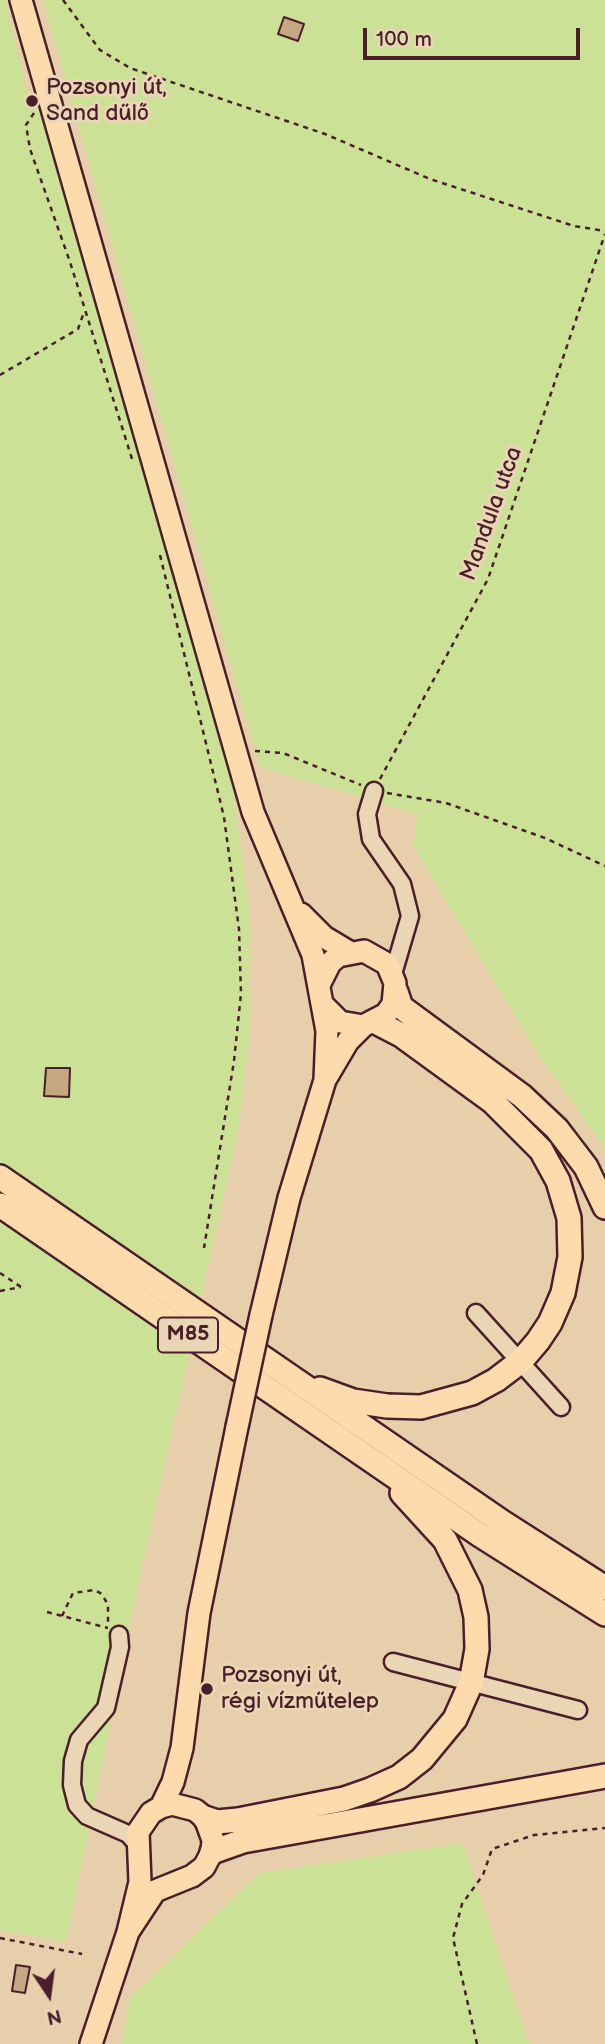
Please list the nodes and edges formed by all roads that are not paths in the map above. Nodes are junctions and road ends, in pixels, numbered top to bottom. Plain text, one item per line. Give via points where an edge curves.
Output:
1 (21, 0) edge
2 (374, 791) road end
3 (296, 909) junction
4 (407, 933) junction
5 (349, 951) junction
6 (379, 957) junction
7 (320, 983) junction
8 (394, 983) junction
9 (323, 1005) junction
10 (370, 1024) junction
11 (325, 1080) junction
12 (0, 1177) edge
13 (0, 1205) edge
14 (605, 1207) edge
15 (476, 1313) dead end
16 (521, 1361) junction
17 (292, 1379) junction
18 (561, 1407) dead end
19 (376, 1464) junction
20 (605, 1588) edge
21 (605, 1614) edge
22 (114, 1632) road end
23 (393, 1662) dead end
24 (471, 1682) junction
25 (578, 1710) dead end
26 (182, 1748) junction
27 (605, 1776) edge
28 (161, 1807) junction
29 (200, 1814) junction
30 (143, 1822) junction
31 (109, 1824) junction
32 (139, 1851) junction
33 (212, 1852) junction
34 (176, 1880) junction
35 (128, 1932) junction
36 (91, 2044) edge

1 - 3 main road via 258,824
2 - 4 lane via 367,825 371,839 402,884 410,916
3 - 5 main road via 324,937
3 - 7 main road
4 - 6 lane
4 - 8 lane
5 - 6 main road
5 - 7 main road via 330,963
6 - 8 main road
7 - 9 main road
8 - 10 main road via 393,1004
8 - 14 highway via 401,1007 522,1096 557,1129 586,1167
9 - 10 main road via 340,1022
9 - 11 main road
10 - 11 main road via 348,1041
10 - 16 highway via 401,1035 494,1102 541,1150 558,1181 569,1218 570,1257 563,1293 550,1323
11 - 26 main road, bridge via 289,1198 237,1427 199,1613
12 - 17 highway, M85
13 - 19 highway, M85
15 - 16 lane
16 - 17 highway via 472,1393 421,1407 353,1401
16 - 18 lane
17 - 20 highway, M85
19 - 21 highway, M85
19 - 24 highway via 445,1540 459,1563 477,1617
22 - 31 lane via 120,1647 106,1708 79,1740 71,1770 76,1805 87,1816
23 - 24 lane
24 - 25 lane
24 - 29 highway via 455,1719 437,1743 399,1777 344,1799 238,1820 217,1822
26 - 28 main road
26 - 29 main road via 186,1780
27 - 33 highway via 243,1841
28 - 29 main road via 172,1804
28 - 30 main road
29 - 33 main road via 213,1840
30 - 31 lane
30 - 32 main road
31 - 32 lane via 128,1834
32 - 34 main road via 152,1873
32 - 35 main road via 140,1882
33 - 34 main road via 204,1867
34 - 35 main road via 155,1891
35 - 36 main road

